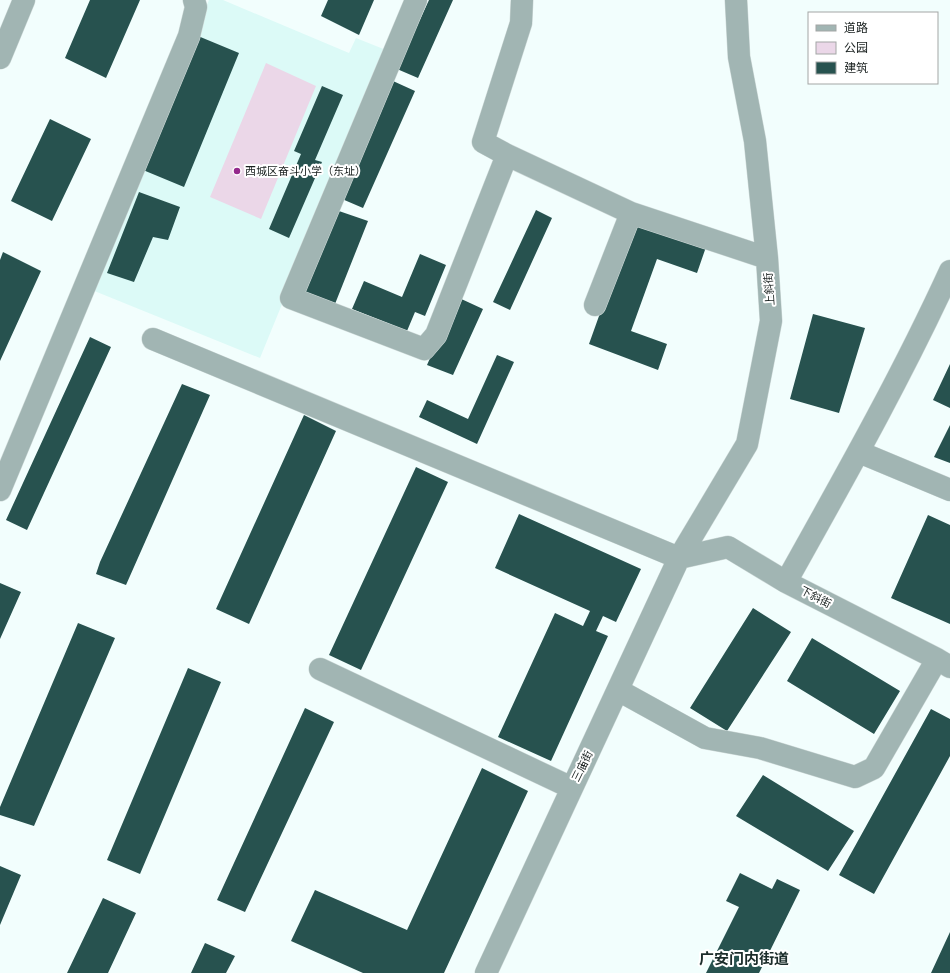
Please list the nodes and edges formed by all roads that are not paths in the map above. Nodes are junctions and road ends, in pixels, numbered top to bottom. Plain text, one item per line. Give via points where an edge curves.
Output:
1 (24, 0) edge
2 (194, 0) edge
3 (416, 0) edge
4 (522, 0) edge
5 (736, 0) edge
6 (0, 58) edge
7 (507, 155) junction
8 (631, 213) junction
9 (767, 258) junction
10 (950, 271) edge
11 (595, 305) dead end
12 (153, 339) dead end
13 (859, 452) junction
14 (0, 490) edge
15 (950, 490) edge
16 (679, 558) junction
17 (786, 582) junction
18 (943, 663) edge
19 (320, 670) dead end
20 (618, 690) junction
21 (572, 788) junction
22 (486, 973) edge

1 - 6 street
2 - 14 street via 196,6 189,36
3 - 7 street via 291,298 424,349 436,335
4 - 7 street via 522,23 483,142
5 - 9 street, 上斜街 via 739,57 755,141
7 - 8 street
8 - 9 street
8 - 11 street
9 - 16 street, 上斜街 via 771,321 748,444
10 - 13 street
12 - 16 street
13 - 15 street
13 - 17 street
16 - 17 street, 下斜街 via 728,547
16 - 20 street, 三庙街
17 - 18 street, 下斜街
18 - 20 street via 874,768 856,777 760,748 705,738
19 - 21 street
20 - 21 street, 三庙街
21 - 22 street, 三庙街

